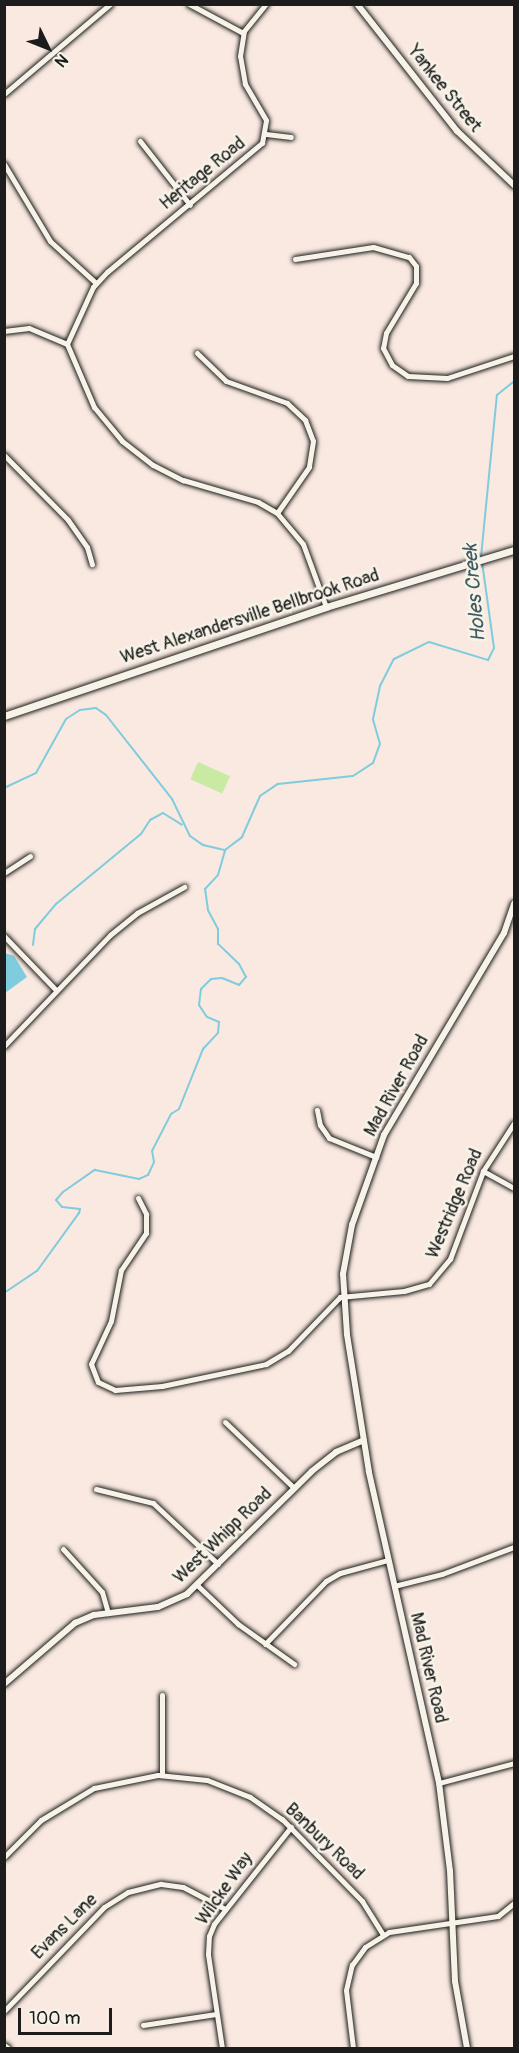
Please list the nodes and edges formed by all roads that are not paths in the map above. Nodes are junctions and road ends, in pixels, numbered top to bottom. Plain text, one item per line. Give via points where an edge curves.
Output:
1 (110, 4) edge
2 (189, 4) edge
3 (266, 4) edge
4 (357, 4) edge
5 (243, 33) junction
6 (4, 94) edge
7 (266, 134) junction
8 (291, 137) dead end
9 (140, 141) dead end
10 (4, 164) edge
11 (514, 185) edge
12 (190, 205) junction
13 (295, 259) dead end
14 (96, 283) junction
15 (4, 331) edge
16 (67, 344) junction
17 (197, 352) dead end
18 (514, 356) edge
19 (4, 455) edge
20 (277, 513) junction
21 (512, 548) edge
22 (92, 564) dead end
23 (326, 607) junction
24 (4, 716) edge
25 (30, 856) dead end
26 (4, 873) edge
27 (184, 887) dead end
28 (514, 904) edge
29 (4, 936) edge
30 (56, 990) junction
31 (4, 1046) edge
32 (317, 1110) dead end
33 (514, 1123) edge
34 (375, 1156) junction
35 (483, 1171) junction
36 (514, 1188) edge
37 (138, 1198) dead end
38 (343, 1296) junction
39 (225, 1422) dead end
40 (364, 1440) junction
41 (294, 1488) junction
42 (96, 1489) dead end
43 (514, 1547) edge
44 (63, 1549) dead end
45 (388, 1560) junction
46 (218, 1564) junction
47 (197, 1585) junction
48 (394, 1586) junction
49 (108, 1613) junction
50 (265, 1644) junction
51 (294, 1664) dead end
52 (4, 1684) edge
53 (162, 1695) dead end
54 (514, 1763) edge
55 (162, 1775) junction
56 (439, 1783) junction
57 (291, 1827) junction
58 (4, 1857) edge
59 (514, 1903) edge
60 (225, 1910) junction
61 (452, 1922) junction
62 (383, 1934) junction
63 (4, 2011) edge
64 (216, 2014) junction
65 (143, 2025) dead end
66 (4, 2045) edge
67 (8, 2049) edge
68 (222, 2049) edge
69 (353, 2049) edge
70 (467, 2049) edge

1 - 6 street
2 - 5 street
3 - 5 street
4 - 11 street, Yankee Street via 457,131
5 - 7 street, Heritage Road via 242,76 266,120
7 - 8 street
7 - 12 street, Heritage Road via 255,153
9 - 12 street
10 - 14 street via 50,242
12 - 14 street, Heritage Road
13 - 18 street via 373,247 409,257 416,266 416,282 386,333 383,348 392,364 408,376 427,380 447,378
14 - 16 street, Heritage Road
15 - 16 street via 29,328
16 - 20 street via 94,407 112,431 142,458 172,475 239,495
17 - 20 street via 226,381 287,403 306,420 313,441 309,467
19 - 22 street via 68,520 87,547
20 - 23 street via 303,544
21 - 23 main road, West Alexandersville Bellbrook Road
23 - 24 main road, West Alexandersville Bellbrook Road
25 - 26 street
27 - 30 street via 126,921
28 - 34 street, Mad River Road via 504,933 396,1113
29 - 30 street
30 - 31 street
32 - 34 street via 320,1125 329,1138
33 - 35 street, Westridge Road
34 - 38 street, Mad River Road via 346,1244
35 - 36 street
35 - 38 street, Westridge Road via 450,1259 435,1279 414,1289
37 - 38 street via 146,1214 146,1233 121,1270 111,1321 91,1364 94,1378 103,1386 138,1390 266,1364 288,1351
38 - 40 street, Mad River Road
39 - 41 street
40 - 41 street, West Whipp Road via 336,1452
40 - 45 street, Mad River Road
41 - 46 street, West Whipp Road
42 - 46 street via 153,1503
43 - 48 street via 442,1574
44 - 49 street via 102,1592
45 - 48 street, Mad River Road
45 - 50 street via 340,1573 326,1581
46 - 47 street, West Whipp Road
47 - 49 street, West Whipp Road via 158,1608
47 - 50 street
48 - 56 street, Mad River Road
49 - 52 street, West Whipp Road via 84,1619 61,1633
50 - 51 street
53 - 55 street
54 - 56 street
55 - 57 street, Banbury Road via 207,1780 237,1791
55 - 58 street, Banbury Road via 106,1784 71,1799 41,1820
56 - 61 street, Mad River Road
57 - 60 street, Wilcke Way
57 - 62 street, Banbury Road via 362,1900
59 - 61 street via 498,1916
60 - 63 street, Evans Lane via 201,1893 171,1884 128,1892 104,1907
60 - 64 street, Wilcke Way via 212,1929 208,1944
61 - 62 street
61 - 70 street, Mad River Road via 454,1981
62 - 69 street via 359,1953 347,1979
64 - 65 street
64 - 68 street, Wilcke Way
66 - 67 street

